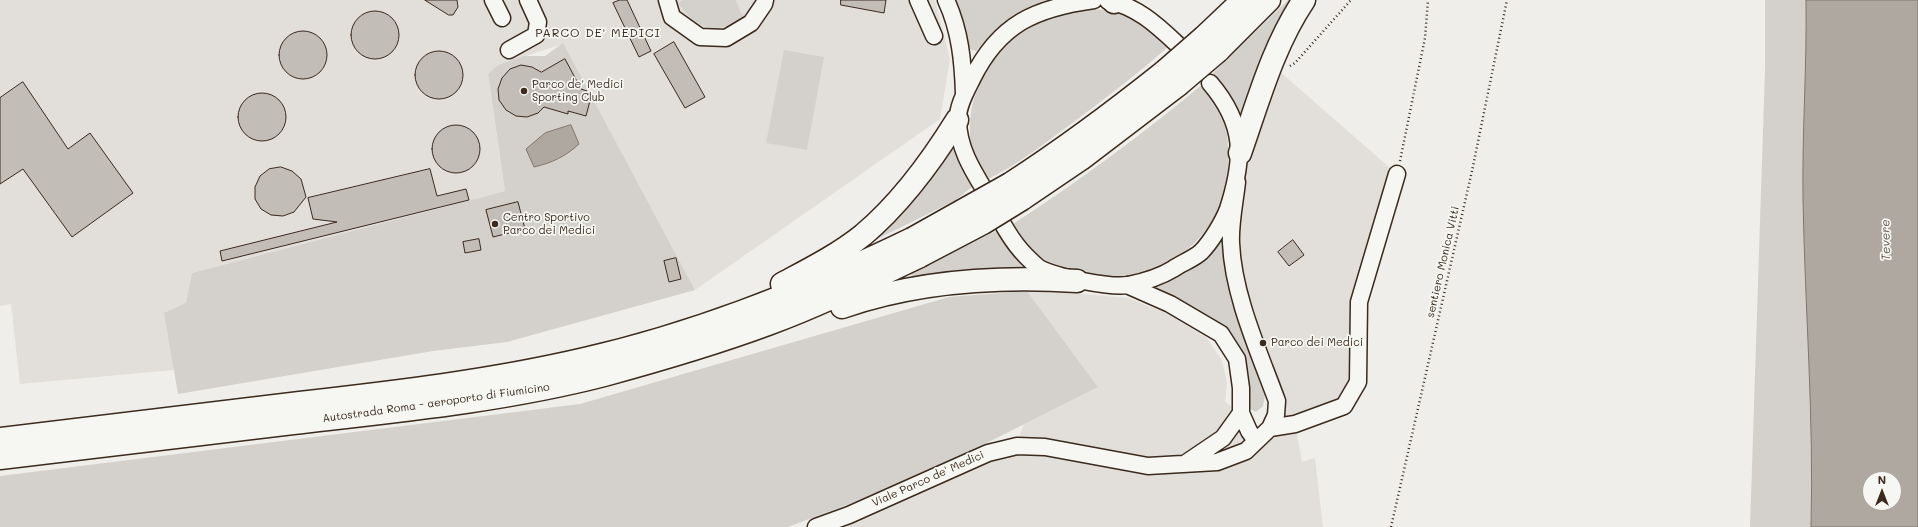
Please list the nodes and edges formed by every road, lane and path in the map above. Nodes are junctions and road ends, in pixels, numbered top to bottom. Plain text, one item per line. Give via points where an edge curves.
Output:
1 (494, 0) edge
2 (528, 0) edge
3 (667, 0) edge
4 (765, 0) edge
5 (918, 0) edge
6 (946, 0) edge
7 (1108, 0) edge
8 (1243, 0) edge
9 (1269, 0) edge
10 (1304, 0) edge
11 (1351, 0) edge
12 (1428, 0) edge
13 (1507, 0) edge
14 (502, 18) dead end
15 (934, 36) dead end
16 (1177, 44) dead end
17 (1211, 44) junction
18 (509, 50) dead end
19 (1268, 76) junction
20 (1210, 83) dead end
21 (964, 94) junction
22 (958, 120) junction
23 (1240, 153) junction
24 (1397, 174) joint
25 (1237, 182) junction
26 (916, 248) junction
27 (1077, 281) junction
28 (1127, 285) junction
29 (770, 324) junction
30 (708, 325) junction
31 (1241, 413) junction
32 (1270, 428) junction
33 (0, 439) edge
34 (1256, 441) junction
35 (0, 458) edge
36 (1186, 463) junction
37 (816, 527) edge
38 (1391, 527) edge

1 - 14 street
2 - 18 street via 538,22 536,35
3 - 4 street via 672,17 700,38 726,38 751,23
5 - 15 street
6 - 21 street via 962,53
7 - 16 street via 1136,11
7 - 21 street via 1068,3 1038,13 1012,27 993,44
8 - 17 highway, Autostrada Roma - aeroporto di Fiumicino
9 - 17 highway, Autostrada Roma - aeroporto di Fiumicino
10 - 19 highway via 1276,52
11 - 19 path via 1295,63
12 - 24 path via 1425,38
13 - 38 path, sentiero Monica Vitti via 1472,171
17 - 26 highway, Autostrada Roma - aeroporto di Fiumicino, bridge via 1171,78 1074,141 1016,191
19 - 23 highway
20 - 23 street via 1220,94 1235,123
21 - 22 street
22 - 27 street via 964,156 1011,237 1024,254 1040,268
22 - 30 highway via 921,174 895,205 862,235 824,262 728,309
23 - 25 street
24 - 32 street via 1359,302 1358,382 1344,406 1295,424
25 - 28 street via 1224,220 1201,252 1163,275
25 - 32 street, Viale Parco de' Medici via 1231,242 1235,272 1245,310 1277,401 1276,415
26 - 29 highway, Autostrada Roma - aeroporto di Fiumicino via 860,285
26 - 30 highway, Autostrada Roma - aeroporto di Fiumicino via 850,269 787,296
27 - 28 street
27 - 29 highway via 1042,278 1002,279 919,288 869,298 795,323
28 - 31 street via 1170,304 1221,334 1237,359
29 - 35 highway, Autostrada Roma - aeroporto di Fiumicino via 692,350 602,375 526,392 394,411
30 - 33 highway, Autostrada Roma - aeroporto di Fiumicino via 586,359 499,377 383,394
31 - 34 street
31 - 36 street, Viale Parco de' Medici via 1223,438
32 - 34 street, Viale Parco de' Medici
34 - 36 street, Viale Parco de' Medici via 1246,451 1217,462
36 - 37 street, Viale Parco de' Medici via 1148,466 1045,447 1016,446 988,453 849,515

